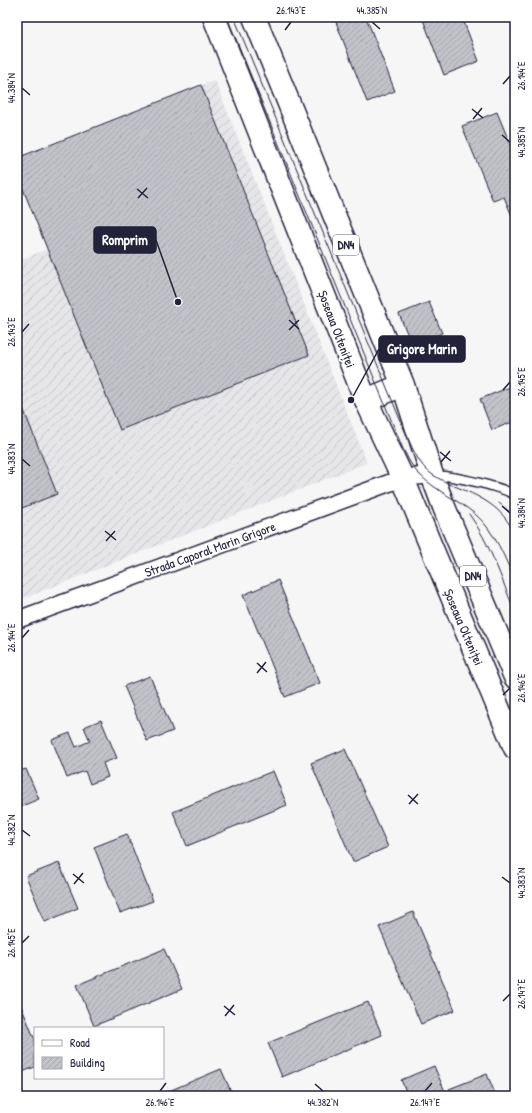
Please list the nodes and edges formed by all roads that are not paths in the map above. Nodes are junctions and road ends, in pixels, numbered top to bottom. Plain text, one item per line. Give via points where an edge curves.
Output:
1 (214, 17) edge
2 (254, 17) edge
3 (403, 385) junction
4 (366, 400) junction
5 (432, 475) junction
6 (403, 479) junction
7 (515, 495) edge
8 (17, 620) edge
9 (515, 677) edge
10 (515, 748) edge

1 - 4 main road, Șoseaua Olteniței / DN4
2 - 3 main road, DN4
3 - 4 main road
3 - 5 main road, DN4
4 - 6 main road, Șoseaua Olteniței / DN4
5 - 6 street, Strada Caporal Marin Grigore
5 - 7 lane via 463,478
5 - 9 main road, DN4
6 - 8 street, Strada Caporal Marin Grigore
6 - 10 main road, Șoseaua Olteniței / DN4

